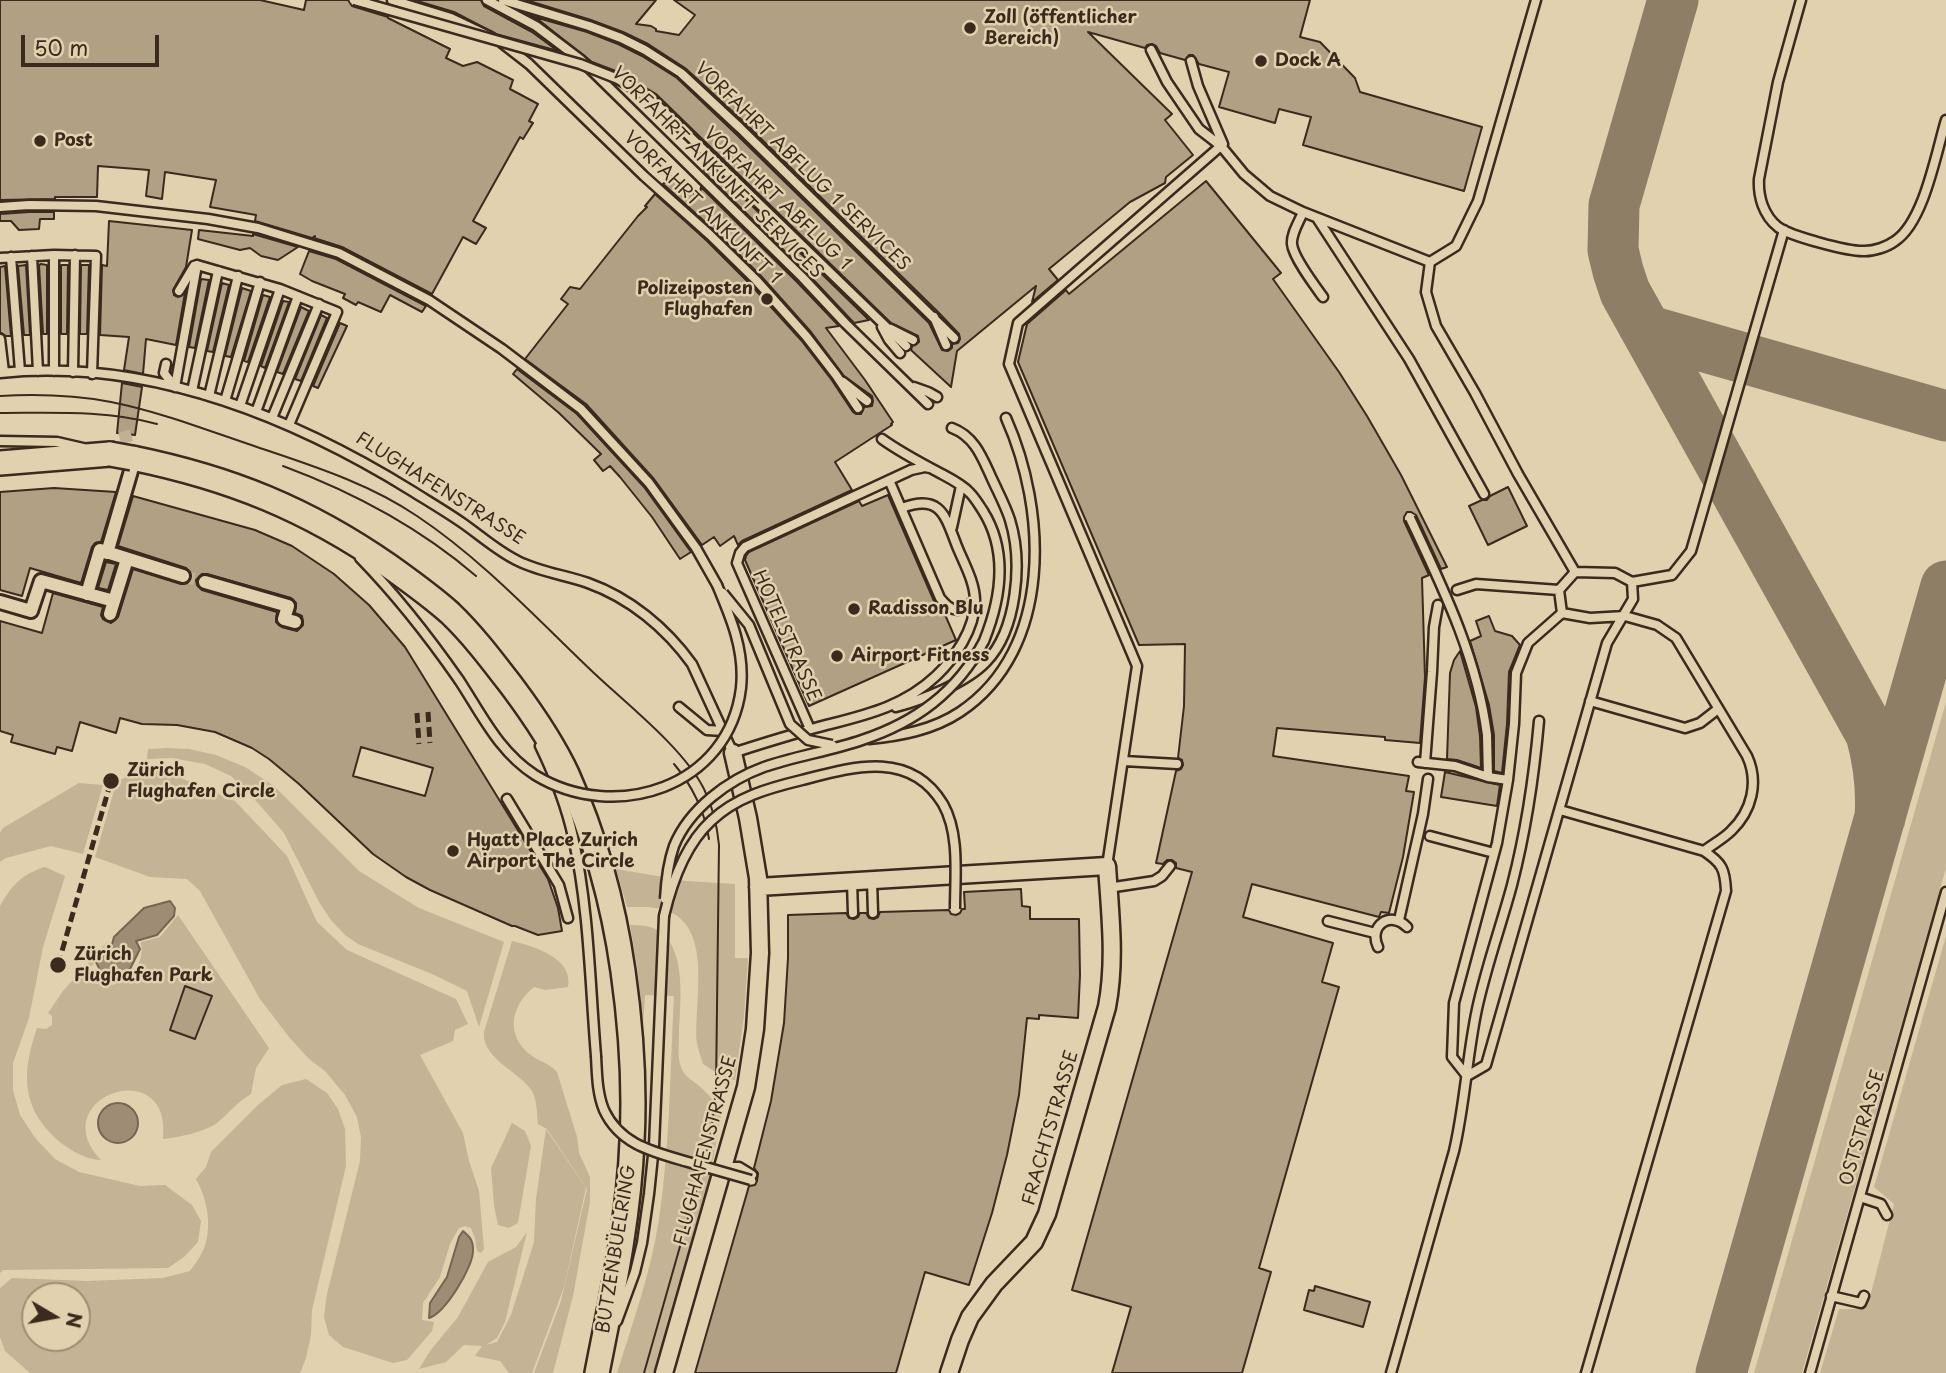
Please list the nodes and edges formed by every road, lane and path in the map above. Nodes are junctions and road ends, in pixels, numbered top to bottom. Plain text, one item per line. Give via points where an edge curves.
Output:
1 (354, 0) edge
2 (393, 0) edge
3 (487, 0) edge
4 (503, 0) edge
5 (1536, 0) edge
6 (1801, 0) edge
7 (1151, 50) dead end
8 (1191, 61) dead end
9 (1946, 120) edge
10 (1222, 145) junction
11 (0, 207) edge
12 (1303, 212) junction
13 (1317, 218) junction
14 (1784, 230) junction
15 (54, 255) junction
16 (75, 255) junction
17 (32, 256) junction
18 (11, 257) junction
19 (0, 258) edge
20 (1430, 262) junction
21 (197, 265) junction
22 (218, 271) junction
23 (238, 276) junction
24 (260, 282) junction
25 (279, 289) junction
26 (179, 291) dead end
27 (298, 296) junction
28 (1323, 297) dead end
29 (319, 304) junction
30 (932, 314) junction
31 (880, 321) junction
32 (954, 338) dead end
33 (0, 339) edge
34 (946, 345) dead end
35 (166, 364) dead end
36 (20, 371) junction
37 (38, 371) junction
38 (54, 371) junction
39 (2, 372) edge
40 (73, 372) junction
41 (92, 374) junction
42 (836, 375) junction
43 (911, 386) junction
44 (175, 387) junction
45 (192, 391) junction
46 (209, 396) junction
47 (937, 397) dead end
48 (225, 401) junction
49 (867, 401) dead end
50 (928, 404) dead end
51 (240, 406) junction
52 (858, 408) dead end
53 (256, 412) junction
54 (272, 418) junction
55 (1006, 418) dead end
56 (289, 425) junction
57 (952, 428) dead end
58 (882, 439) dead end
59 (0, 441) edge
60 (110, 454) junction
61 (0, 463) edge
62 (133, 464) tunnel mouth
63 (930, 468) junction
64 (889, 480) junction
65 (961, 485) junction
66 (1484, 494) dead end
67 (902, 508) junction
68 (297, 510) junction
69 (1409, 519) dead end
70 (951, 528) junction
71 (107, 553) junction
72 (127, 559) junction
73 (1575, 572) junction
74 (183, 576) tunnel mouth
75 (205, 582) tunnel mouth
76 (1632, 582) junction
77 (717, 585) junction
78 (1457, 590) dead end
79 (1559, 590) junction
80 (87, 594) junction
81 (975, 600) junction
82 (0, 602) edge
83 (1438, 605) dead end
84 (1562, 613) junction
85 (1625, 616) junction
86 (295, 622) dead end
87 (501, 672) junction
88 (1590, 701) junction
89 (679, 708) dead end
90 (1718, 709) junction
91 (876, 712) junction
92 (1539, 721) dead end
93 (810, 729) junction
94 (723, 731) junction
95 (862, 740) junction
96 (842, 745) junction
97 (733, 753) junction
98 (1124, 761) junction
99 (1177, 764) dead end
100 (1488, 776) junction
101 (1428, 779) dead end
102 (1507, 780) junction
103 (507, 799) dead end
104 (1560, 810) junction
105 (1430, 836) dead end
106 (1704, 851) junction
107 (1494, 853) junction
108 (591, 858) junction
109 (1107, 866) junction
110 (1170, 866) dead end
111 (957, 876) junction
112 (872, 881) junction
113 (852, 882) junction
114 (758, 887) junction
115 (1108, 888) junction
116 (1946, 892) edge
117 (853, 913) dead end
118 (873, 913) dead end
119 (664, 916) junction
120 (568, 918) dead end
121 (1399, 920) junction
122 (1328, 921) dead end
123 (1407, 927) dead end
124 (1375, 933) junction
125 (1378, 947) dead end
126 (1467, 1076) junction
127 (724, 1167) junction
128 (1860, 1197) junction
129 (1887, 1215) dead end
130 (1832, 1296) junction
131 (1864, 1296) dead end
132 (598, 1373) edge
133 (664, 1373) edge
134 (949, 1373) edge
135 (1391, 1373) edge
136 (1586, 1373) edge
137 (1810, 1373) edge

1 - 31 lane, VORFAHRT ABFLUG 1, bridge via 580,64 651,99
2 - 42 lane, VORFAHRT ANKUNFT 1 via 476,29 509,48 756,280
3 - 43 lane, VORFAHRT ANKUNFT SERVICES via 536,26 581,60
4 - 30 lane, VORFAHRT ABFLUG 1 SERVICES via 589,26 645,50 681,73
5 - 20 lane via 1478,201 1456,246
6 - 14 lane via 1777,82 1759,179 1762,205
7 - 10 lane via 1199,129
8 - 10 lane
9 - 14 lane via 1919,210 1895,241 1850,251
10 - 12 lane via 1256,185 1282,204
10 - 98 lane via 1018,323 1009,365 1138,666
11 - 77 lane via 96,206 258,228 338,253 429,300 581,409 649,483
12 - 13 lane
12 - 28 lane via 1292,245
13 - 20 lane
13 - 66 lane via 1409,359
14 - 76 lane via 1691,551 1672,575
15 - 16 lane
15 - 17 lane
15 - 38 lane
16 - 40 lane
16 - 41 lane via 96,256
17 - 18 lane
17 - 37 lane
18 - 19 lane
18 - 36 lane
20 - 73 lane via 1426,292 1436,326
21 - 22 lane
21 - 26 lane
21 - 44 lane
22 - 23 lane
22 - 45 lane
23 - 24 lane
23 - 46 lane
24 - 25 lane
24 - 48 lane
25 - 27 lane
25 - 51 lane
27 - 29 lane
27 - 53 lane
29 - 54 lane
29 - 56 lane via 337,312
30 - 32 lane, VORFAHRT ABFLUG 1 SERVICES
30 - 34 lane
31 - 31 lane via 906,346 889,340
33 - 39 lane
35 - 44 lane via 164,373
36 - 37 lane, FLUGHAFENSTRASSE
36 - 39 lane, FLUGHAFENSTRASSE
37 - 38 lane, FLUGHAFENSTRASSE
38 - 40 lane, FLUGHAFENSTRASSE
40 - 41 lane, FLUGHAFENSTRASSE
41 - 44 lane, FLUGHAFENSTRASSE
42 - 49 lane
42 - 52 lane
43 - 47 lane
43 - 50 lane, VORFAHRT ANKUNFT SERVICES
44 - 45 lane, FLUGHAFENSTRASSE
45 - 46 lane, FLUGHAFENSTRASSE
46 - 48 lane, FLUGHAFENSTRASSE
48 - 51 lane, FLUGHAFENSTRASSE
51 - 53 lane, FLUGHAFENSTRASSE
53 - 54 lane, FLUGHAFENSTRASSE
54 - 56 lane, FLUGHAFENSTRASSE
55 - 95 lane, bridge via 1023,466 1034,537 1031,598 1022,633 995,679 960,712 896,737
56 - 94 lane, FLUGHAFENSTRASSE via 402,485 518,561 588,583 635,607 683,651
57 - 91 lane via 964,433 977,448 1010,519 1016,566 1010,614 999,644 971,674 926,698
58 - 63 lane
59 - 60 lane via 57,442
60 - 61 main road, BUTZENBÜELRING
60 - 68 main road, BUTZENBÜELRING, bridge via 216,479
62 - 71 street
63 - 64 lane, HOTELSTRASSE
63 - 65 lane
64 - 67 lane
64 - 93 lane, HOTELSTRASSE via 745,547 738,559
65 - 70 lane
65 - 95 lane, bridge via 987,518 999,553 997,598 984,641 961,678 936,701
67 - 70 lane via 922,503 934,507 946,516
67 - 81 lane via 940,598 956,610
68 - 77 lane, bridge via 350,548 383,582 514,759 568,790 594,796 654,791 684,778 721,741 741,688 741,660 735,629
68 - 87 main road, BUTZENBÜELRING via 428,594
69 - 100 lane, bridge via 1447,596 1475,674 1487,735
70 - 81 lane
71 - 72 street
71 - 80 street via 100,550
72 - 74 street
72 - 80 street via 112,608
73 - 76 lane via 1615,573
73 - 79 lane
75 - 86 street via 288,606 284,619
76 - 85 lane via 1633,599
77 - 96 lane, bridge via 748,625 790,724 808,740
78 - 79 lane via 1476,584
79 - 84 lane
80 - 82 street via 41,581 32,611
81 - 91 lane, HOTELSTRASSE via 964,638 948,663 913,694
83 - 100 lane via 1421,762
84 - 85 lane via 1590,618
84 - 102 lane via 1528,643 1516,673
85 - 88 lane via 1607,643
85 - 90 lane via 1657,625 1676,638
87 - 108 lane via 548,764 573,837
87 - 108 main road, BUTZENBÜELRING via 541,727 567,774
88 - 90 lane via 1685,728
88 - 104 lane
89 - 94 lane via 707,730
90 - 106 lane via 1751,764 1754,788 1741,820
91 - 93 lane, HOTELSTRASSE
92 - 126 lane via 1525,825 1477,1007
93 - 97 lane, HOTELSTRASSE
94 - 97 lane, FLUGHAFENSTRASSE
95 - 96 lane, bridge
96 - 119 lane, bridge via 755,771 704,804 674,846 666,877
97 - 114 street, FLUGHAFENSTRASSE
98 - 99 lane
98 - 109 lane
100 - 102 lane
101 - 121 lane
102 - 107 lane
103 - 120 lane via 559,885
104 - 106 lane
104 - 126 lane via 1486,1065
105 - 107 lane
106 - 136 lane via 1718,860 1726,891
107 - 126 lane via 1454,1003 1452,1057
108 - 127 lane, bridge via 583,909 603,1105 624,1136 648,1150 751,1177 739,1167
108 - 132 main road, BUTZENBÜELRING via 615,918 631,1046 633,1140 622,1246
109 - 111 street
109 - 115 street, FRACHTSTRASSE
110 - 115 lane via 1154,881
111 - 112 street
111 - 119 lane, bridge via 956,909 952,826 931,789 915,777 867,765 768,789 722,811 697,835 686,854
112 - 113 street
112 - 118 lane
113 - 114 street
113 - 117 lane
114 - 127 street, FLUGHAFENSTRASSE via 755,1030 746,1087
115 - 134 street, FRACHTSTRASSE via 1113,964 1107,1007 1047,1214 1034,1242 994,1284 971,1317
116 - 128 lane, OSTSTRASSE
119 - 132 lane via 654,1146 646,1219 635,1272
121 - 123 lane
121 - 124 lane via 1387,920
122 - 124 lane
124 - 125 lane
126 - 135 lane via 1454,1152
127 - 133 street, FLUGHAFENSTRASSE
128 - 129 lane via 1881,1204
128 - 130 lane, OSTSTRASSE
130 - 131 lane via 1861,1303
130 - 137 lane, OSTSTRASSE

